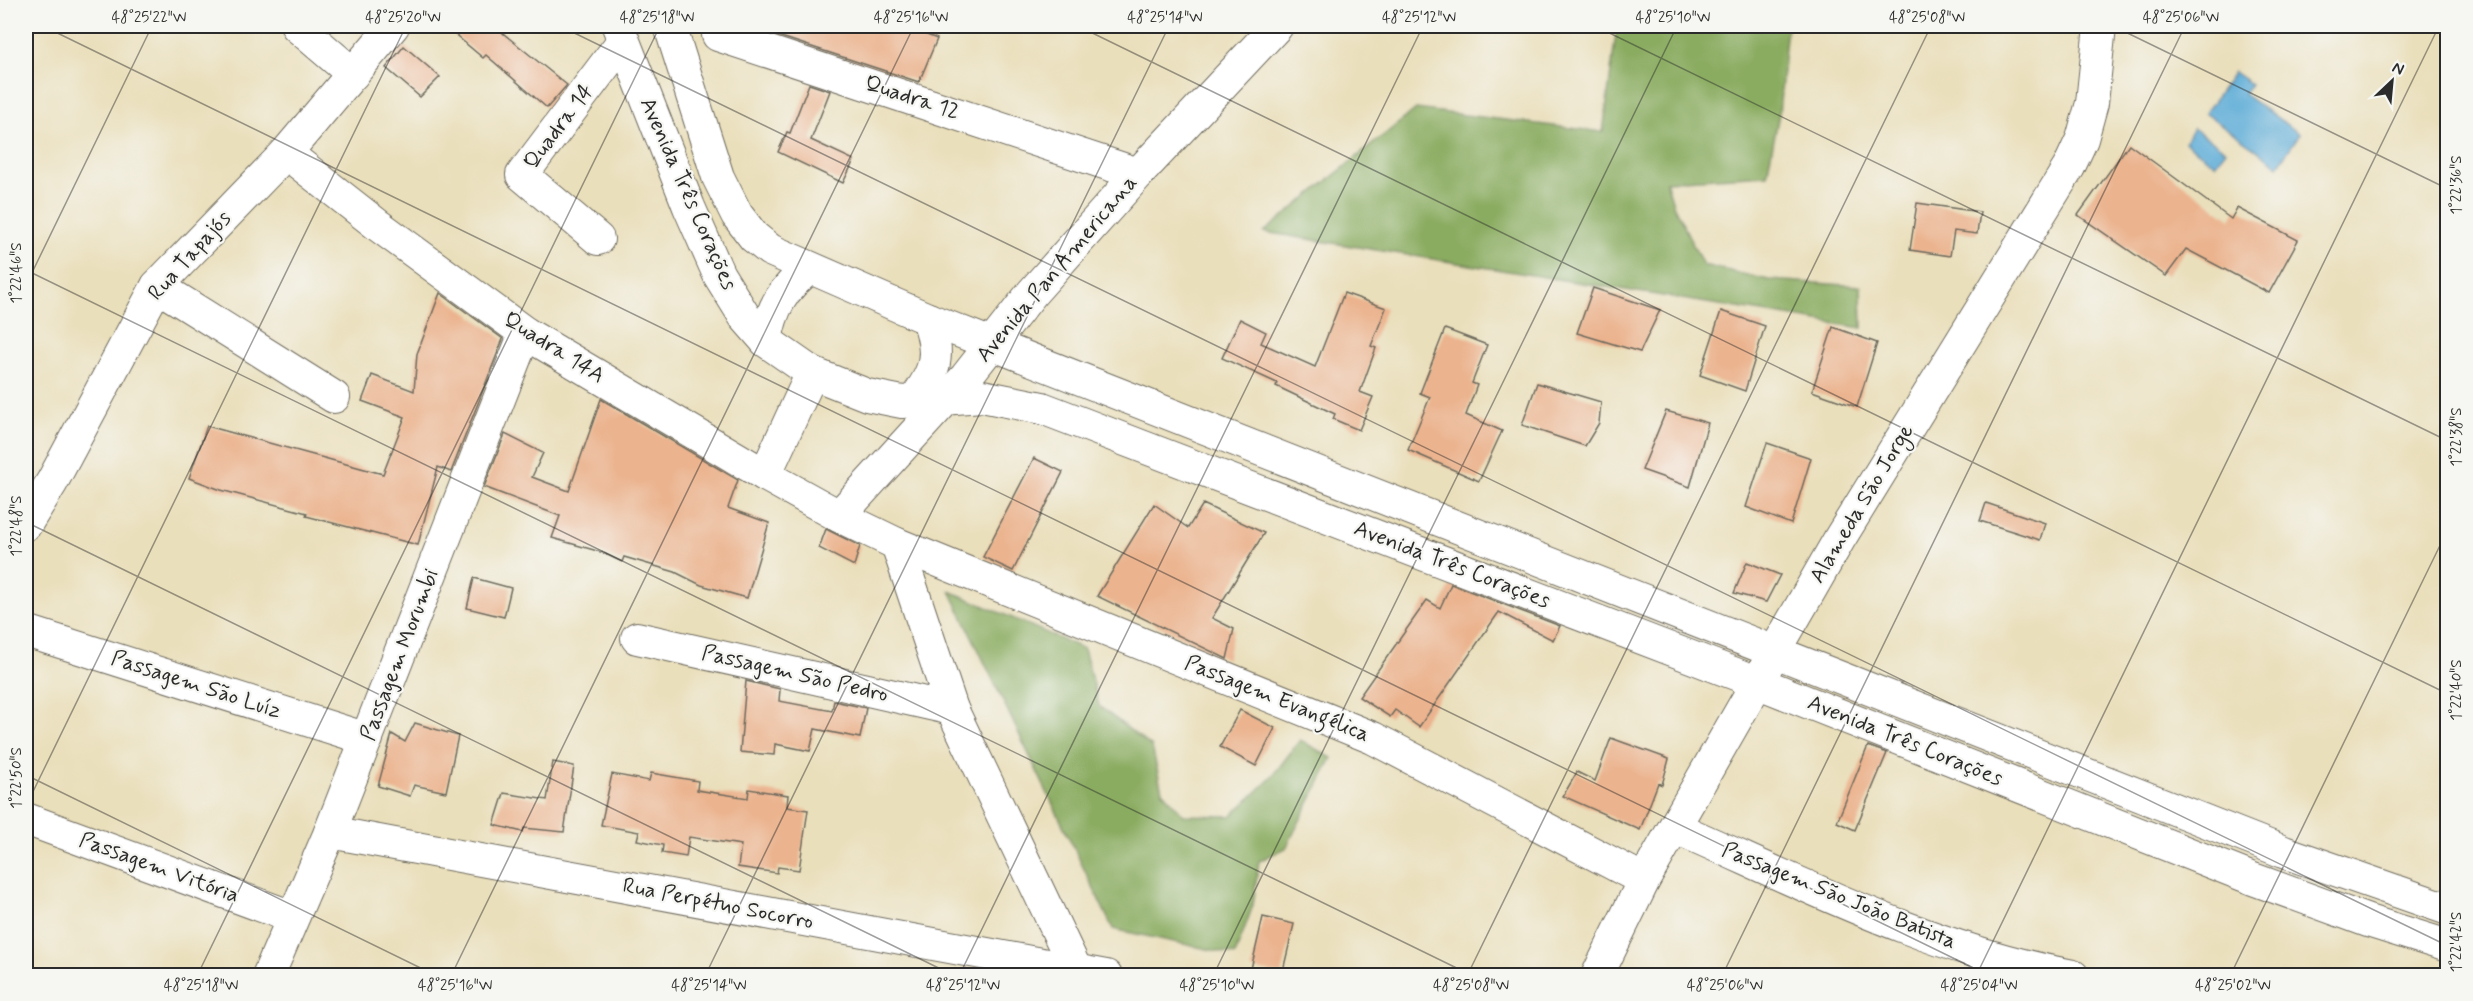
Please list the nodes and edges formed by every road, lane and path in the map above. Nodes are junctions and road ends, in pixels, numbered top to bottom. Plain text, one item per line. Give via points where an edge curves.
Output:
1 (297, 26) edge
2 (393, 26) edge
3 (670, 26) edge
4 (1275, 26) edge
5 (2100, 26) edge
6 (616, 31) edge
7 (718, 35) dead end
8 (353, 74) junction
9 (286, 153) junction
10 (1138, 174) junction
11 (598, 239) dead end
12 (810, 268) junction
13 (157, 286) junction
14 (928, 319) junction
15 (525, 333) junction
16 (766, 341) junction
17 (992, 344) junction
18 (812, 373) junction
19 (334, 397) dead end
20 (948, 398) junction
21 (914, 402) junction
22 (765, 474) junction
23 (29, 511) edge
24 (839, 516) junction
25 (897, 544) junction
26 (26, 631) edge
27 (637, 638) dead end
28 (1777, 651) junction
29 (1759, 683) junction
30 (952, 709) junction
31 (367, 739) junction
32 (26, 819) edge
33 (1676, 828) junction
34 (330, 832) junction
35 (1644, 880) junction
36 (2448, 909) edge
37 (292, 917) junction
38 (2448, 946) edge
39 (1091, 973) edge
40 (268, 975) edge
41 (1597, 975) edge
42 (2073, 975) edge

1 - 8 street
2 - 8 street, Rua Tapajós
3 - 12 street, Avenida Três Corações via 718,177 737,215 770,250
4 - 10 street, Avenida Pan Americana
5 - 28 street, Alameda São Jorge via 2092,103 2069,166 1880,472
6 - 11 street, Quadra 14 via 522,175
6 - 16 street, Avenida Três Corações via 719,275 745,317
7 - 10 street, Quadra 12
8 - 9 street, Rua Tapajós
9 - 13 street, Rua Tapajós
9 - 15 street, Quadra 14A
10 - 17 street, Avenida Pan Americana
12 - 14 street, Avenida Três Corações
12 - 16 street via 778,298 769,319
13 - 19 street
13 - 23 street, Rua Tapajós
14 - 17 street, Avenida Três Corações
14 - 21 street via 935,339 936,361 929,382
15 - 22 street, Quadra 14A
15 - 31 street, Passagem Morumbi
16 - 18 street, Avenida Três Corações
17 - 20 street, Avenida Pan Americana
17 - 28 street, Avenida Três Corações
18 - 21 street, Avenida Três Corações via 867,395
18 - 22 street
20 - 21 street, Avenida Três Corações
20 - 24 street, Avenida Pan Americana
20 - 29 street, Avenida Três Corações via 992,397 1042,408
22 - 24 street, Quadra 14A
24 - 25 street, Passagem Evangélica
25 - 30 street
25 - 35 street, Passagem Evangélica via 1373,738
26 - 31 street, Passagem São Luíz
27 - 30 street, Passagem São Pedro
28 - 29 street, Alameda São Jorge
28 - 36 street, Avenida Três Corações via 2284,852
29 - 33 street, Alameda São Jorge
29 - 38 street, Avenida Três Corações via 2253,879
30 - 39 street
31 - 34 street, Passagem Morumbi
32 - 37 street, Passagem Vitória
33 - 35 street, Alameda São Jorge
33 - 42 street, Passagem São João Batista via 1915,930 2023,967
34 - 37 street, Passagem Morumbi
34 - 39 street, Rua Perpétuo Socorro
35 - 41 street, Alameda São Jorge
37 - 40 street, Passagem Morumbi

